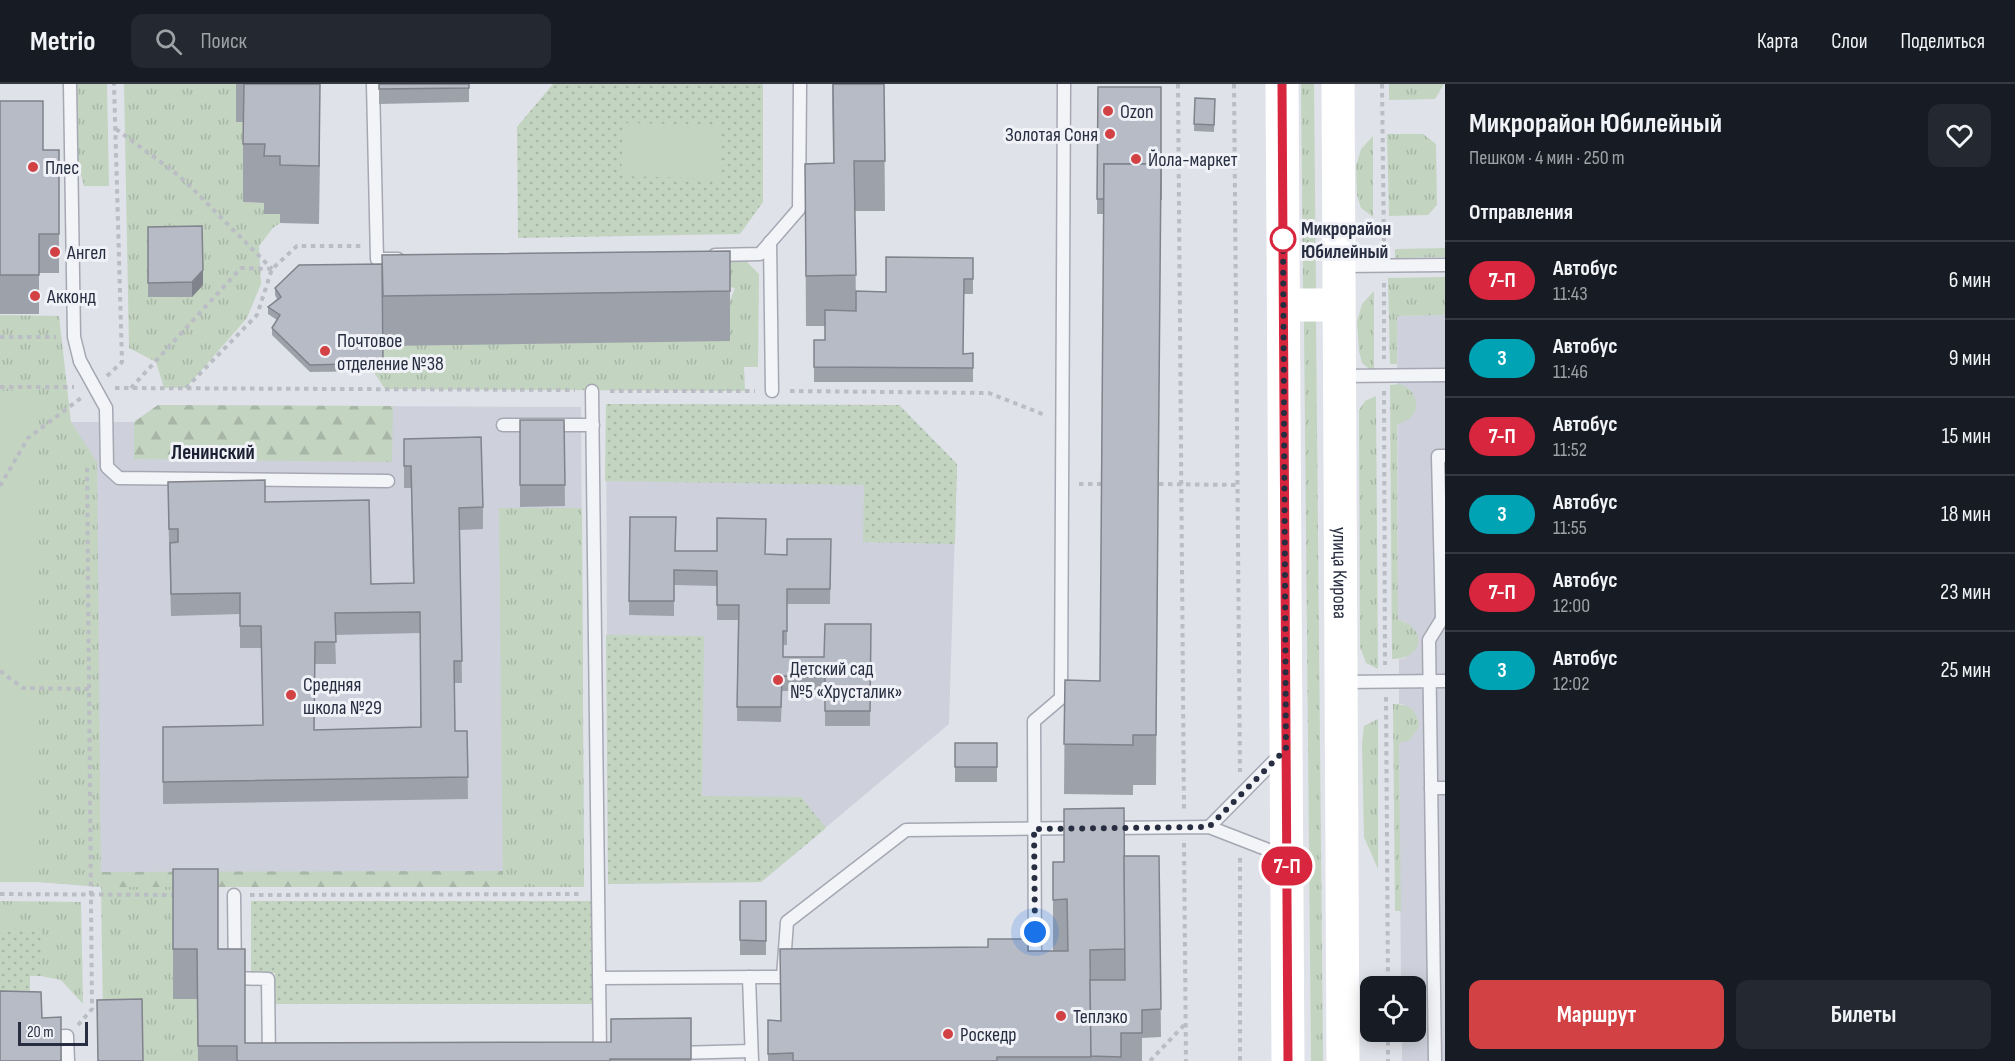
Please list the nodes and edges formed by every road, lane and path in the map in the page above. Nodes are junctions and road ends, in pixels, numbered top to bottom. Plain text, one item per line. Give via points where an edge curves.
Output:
1 (70, 84) edge
2 (114, 84) edge
3 (372, 84) edge
4 (800, 84) edge
5 (1064, 84) edge
6 (1178, 84) edge
7 (1234, 84) edge
8 (1282, 84) edge
9 (1338, 84) edge
10 (1382, 84) edge
11 (116, 129) junction
12 (770, 243) junction
13 (376, 246) junction
14 (701, 255) edge
15 (410, 259) edge
16 (1445, 265) edge
17 (1339, 266) junction
18 (1384, 266) junction
19 (272, 269) junction
20 (1284, 305) junction
21 (1339, 305) junction
22 (0, 337) edge
23 (74, 337) junction
24 (1445, 375) edge
25 (1339, 376) junction
26 (1384, 376) junction
27 (0, 387) edge
28 (95, 387) junction
29 (130, 388) junction
30 (186, 388) junction
31 (592, 391) junction
32 (772, 391) junction
33 (1062, 422) junction
34 (503, 425) dead end
35 (592, 425) junction
36 (1445, 456) edge
37 (87, 465) dead end
38 (388, 481) dead end
39 (1159, 484) edge
40 (1181, 484) junction
41 (1237, 485) junction
42 (0, 486) edge
43 (1443, 619) edge
44 (0, 671) edge
45 (1429, 681) junction
46 (1445, 681) edge
47 (1341, 682) junction
48 (1385, 682) junction
49 (89, 689) junction
50 (1286, 749) junction
51 (1431, 788) junction
52 (1445, 788) edge
53 (1240, 796) junction
54 (1184, 827) junction
55 (1209, 827) junction
56 (1034, 829) junction
57 (1240, 839) junction
58 (1431, 839) junction
59 (1445, 839) edge
60 (1287, 857) junction
61 (0, 894) edge
62 (598, 894) junction
63 (186, 895) edge
64 (234, 895) joint
65 (91, 896) junction
66 (1023, 973) edge
67 (1388, 976) edge
68 (749, 977) junction
69 (599, 978) junction
70 (1185, 1023) junction
71 (67, 1036) junction
72 (34, 1037) edge
73 (1388, 1042) edge
74 (658, 1053) edge
75 (600, 1054) edge
76 (752, 1056) edge
77 (281, 1060) edge
78 (68, 1061) edge
79 (1150, 1061) edge
80 (1186, 1061) edge
81 (1240, 1061) edge
82 (1288, 1061) edge
83 (1342, 1061) edge
84 (1388, 1061) edge
85 (1435, 1061) edge

1 - 23 lane
2 - 11 path
3 - 13 lane
4 - 12 lane via 799,209
5 - 33 lane
6 - 40 path
7 - 41 path
8 - 20 main road
9 - 17 main road, улица Кирова
10 - 18 path
11 - 19 path via 191,187
11 - 28 path via 122,362
12 - 14 lane via 760,254
12 - 32 lane
13 - 15 lane via 377,259
13 - 19 path via 297,246
16 - 18 lane
17 - 18 lane
17 - 21 main road, улица Кирова
18 - 26 path
19 - 29 path via 242,268
19 - 30 path via 257,315
20 - 21 main road
20 - 50 main road
21 - 25 main road, улица Кирова
22 - 23 path
23 - 28 lane via 80,361
24 - 26 lane
25 - 26 lane
25 - 47 main road, улица Кирова
26 - 48 path
27 - 28 path
28 - 29 path
28 - 38 lane via 106,408 107,467 118,478
28 - 42 path via 28,438
29 - 30 path
30 - 31 path
31 - 32 path
31 - 35 lane
32 - 33 path via 990,393
33 - 56 lane via 1061,698 1034,721
34 - 35 lane
35 - 62 lane
36 - 43 lane via 1438,456
37 - 49 path
39 - 40 path
40 - 41 path
40 - 54 path
41 - 53 path
43 - 45 lane via 1429,640
44 - 49 path via 23,688
45 - 46 lane
45 - 48 lane
45 - 51 lane
47 - 48 lane
47 - 83 main road, улица Кирова
48 - 67 path
49 - 65 path
50 - 53 lane
50 - 60 main road
51 - 52 lane
51 - 58 lane
53 - 55 lane
54 - 55 lane
54 - 56 lane
54 - 70 path
55 - 57 lane
56 - 66 lane via 1035,973
56 - 68 lane via 906,830 787,922 783,977
57 - 60 lane
57 - 81 path
58 - 59 lane
58 - 85 lane
60 - 82 main road
61 - 65 path
62 - 64 path
62 - 69 lane
63 - 65 path
64 - 77 lane via 235,978 268,980 269,1060
65 - 71 path via 92,1009
68 - 69 lane
68 - 76 lane
69 - 75 lane
70 - 79 path
70 - 80 path
71 - 72 lane
71 - 78 lane
73 - 84 path
74 - 76 lane

